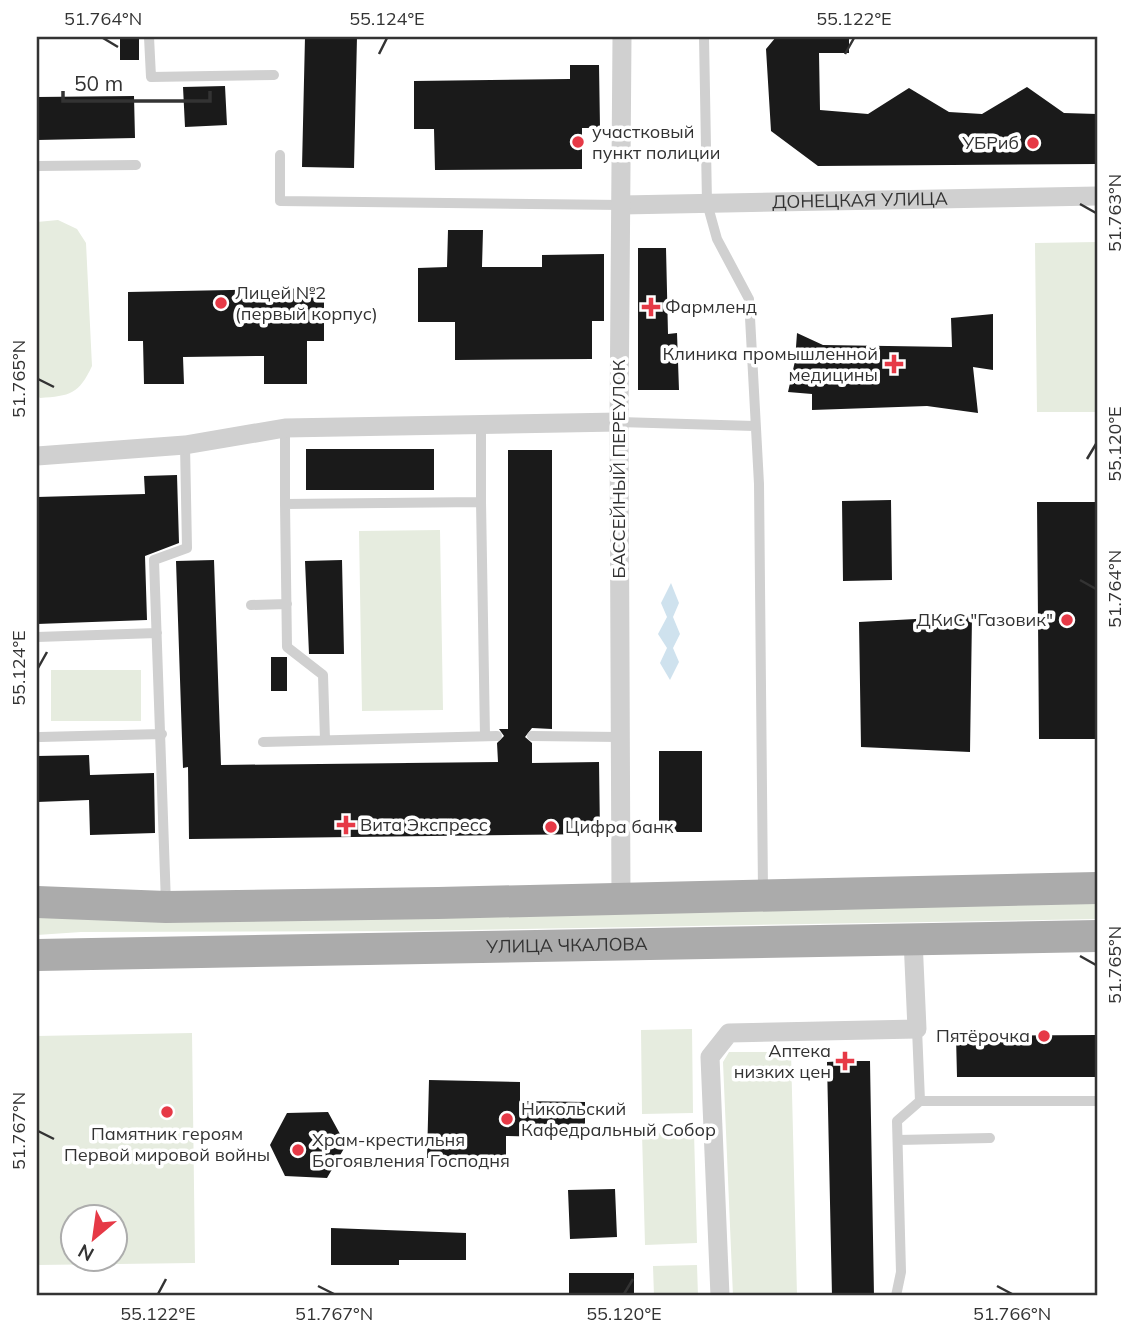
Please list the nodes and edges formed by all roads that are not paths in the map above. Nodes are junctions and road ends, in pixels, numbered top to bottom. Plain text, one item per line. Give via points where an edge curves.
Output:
1 (149, 37) edge
2 (622, 37) edge
3 (704, 37) edge
4 (274, 75) dead end
5 (279, 155) dead end
6 (136, 165) dead end
7 (37, 166) edge
8 (1097, 196) edge
9 (707, 203) junction
10 (622, 205) junction
11 (619, 422) junction
12 (481, 424) junction
13 (754, 426) junction
14 (285, 428) junction
15 (185, 445) junction
16 (37, 456) edge
17 (481, 502) junction
18 (285, 504) junction
19 (286, 604) junction
20 (251, 606) dead end
21 (157, 633) junction
22 (37, 637) edge
23 (162, 734) junction
24 (485, 736) junction
25 (497, 736) dead end
26 (532, 736) dead end
27 (40, 737) dead end
28 (618, 737) junction
29 (325, 740) junction
30 (263, 741) dead end
31 (1097, 888) edge
32 (763, 897) junction
33 (621, 900) junction
34 (37, 902) edge
35 (166, 907) junction
36 (1097, 936) edge
37 (913, 939) junction
38 (37, 955) edge
39 (917, 1029) junction
40 (920, 1101) junction
41 (1097, 1101) edge
42 (990, 1138) dead end
43 (898, 1140) junction
44 (720, 1296) edge
45 (896, 1296) edge

1 - 4 lane via 151,77
2 - 10 street, БАССЕЙНЫЙ ПЕРЕУЛОК
3 - 9 lane
5 - 10 lane via 280,201
6 - 7 lane
8 - 9 street, ДОНЕЦКАЯ УЛИЦА
9 - 10 street, ДОНЕЦКАЯ УЛИЦА
9 - 13 lane via 717,239 749,299
10 - 11 street, БАССЕЙНЫЙ ПЕРЕУЛОК
11 - 12 street
11 - 13 lane
11 - 28 street, БАССЕЙНЫЙ ПЕРЕУЛОК
12 - 14 street
12 - 17 lane
13 - 32 lane via 759,484
14 - 15 street
14 - 18 lane
15 - 16 street
15 - 21 lane via 187,548 154,560
17 - 18 lane
17 - 24 lane
18 - 19 lane
19 - 20 lane
19 - 29 lane via 287,647 323,675
21 - 22 lane
21 - 23 lane
23 - 27 lane
23 - 35 lane
24 - 25 lane
24 - 29 lane
26 - 28 lane
28 - 33 street, БАССЕЙНЫЙ ПЕРЕУЛОК
29 - 30 lane
31 - 32 main road
32 - 33 main road
33 - 35 main road
34 - 35 main road
36 - 37 main road, УЛИЦА ЧКАЛОВА
37 - 38 main road, УЛИЦА ЧКАЛОВА
37 - 39 street
39 - 40 lane
39 - 44 street via 729,1033 710,1057
40 - 41 lane
40 - 43 lane via 897,1121
42 - 43 lane
43 - 45 lane via 901,1272

